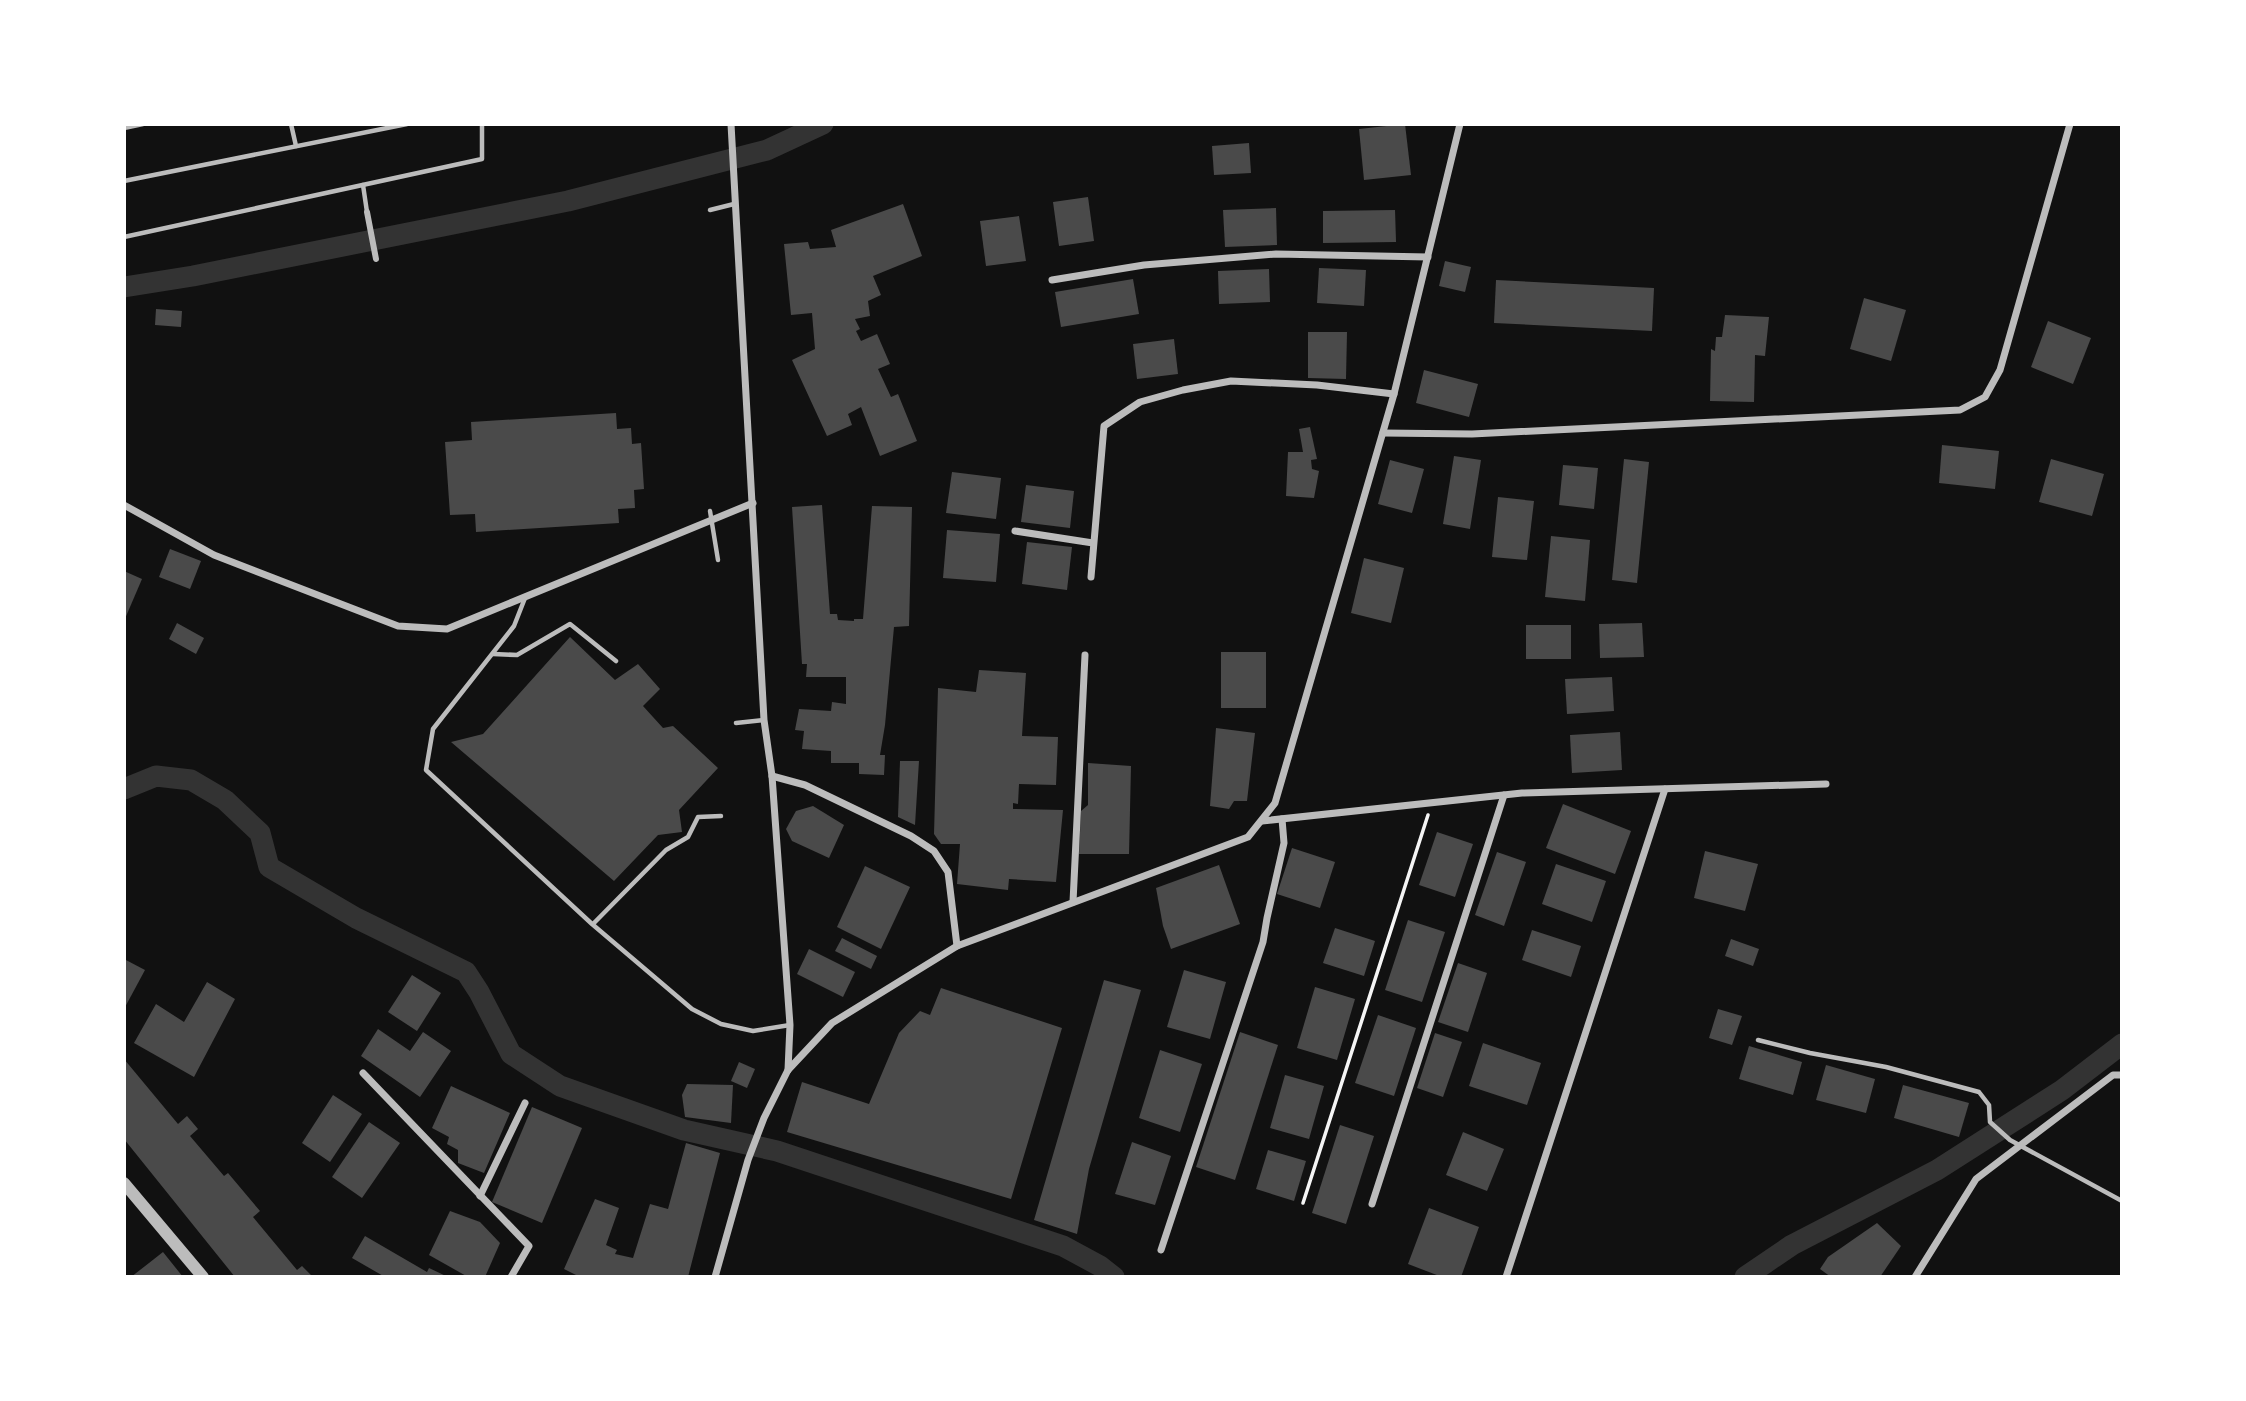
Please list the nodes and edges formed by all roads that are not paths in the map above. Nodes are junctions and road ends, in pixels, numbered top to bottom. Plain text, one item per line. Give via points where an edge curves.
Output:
1 (143, 124) edge
2 (291, 124) edge
3 (407, 124) edge
4 (482, 124) edge
5 (731, 124) edge
6 (1460, 124) edge
7 (2070, 124) edge
8 (124, 128) edge
9 (296, 146) junction
10 (124, 181) edge
11 (363, 185) junction
12 (734, 204) junction
13 (710, 210) dead end
14 (367, 212) joint
15 (124, 236) edge
16 (1428, 257) junction
17 (376, 259) dead end
18 (1052, 280) dead end
19 (1394, 394) junction
20 (1383, 433) junction
21 (753, 503) junction
22 (124, 505) edge
23 (710, 515) junction
24 (1015, 531) dead end
25 (1093, 543) junction
26 (718, 560) dead end
27 (1091, 577) dead end
28 (525, 596) junction
29 (492, 654) junction
30 (1085, 655) dead end
31 (616, 661) dead end
32 (764, 720) junction
33 (736, 723) dead end
34 (772, 776) junction
35 (1826, 784) dead end
36 (1665, 789) junction
37 (1504, 795) junction
38 (721, 816) dead end
39 (1282, 819) junction
40 (1262, 821) junction
41 (1073, 902) junction
42 (592, 924) junction
43 (957, 946) junction
44 (790, 1025) junction
45 (1758, 1040) dead end
46 (788, 1070) junction
47 (363, 1073) dead end
48 (2122, 1075) edge
49 (525, 1103) dead end
50 (2020, 1145) junction
51 (124, 1183) edge
52 (480, 1196) junction
53 (2122, 1201) edge
54 (1372, 1204) dead end
55 (1161, 1250) dead end
56 (203, 1277) edge
57 (511, 1277) edge
58 (715, 1277) edge
59 (1506, 1277) edge
60 (1915, 1277) edge

1 - 8 lane
2 - 9 lane
3 - 9 lane
4 - 11 lane via 482,159
5 - 12 street
6 - 16 street
7 - 20 street via 2000,370 1985,397 1961,410 1486,433
9 - 10 lane
11 - 14 lane
11 - 15 lane
12 - 13 lane
12 - 21 street
14 - 17 street
16 - 18 street via 1276,254 1144,264
16 - 19 street
19 - 20 street
19 - 25 street via 1231,381 1140,402 1104,426
20 - 40 street via 1275,803
21 - 23 street
21 - 32 street
22 - 28 street via 214,555 398,626 447,629
23 - 26 lane
23 - 28 street
24 - 25 street
25 - 27 street
28 - 29 lane via 514,626
29 - 31 lane via 517,655 570,624
29 - 42 lane via 433,729 426,769
30 - 41 street
32 - 33 lane
32 - 34 street
34 - 43 street via 805,785 934,851 948,872
34 - 44 street
35 - 36 street
36 - 37 street
36 - 59 street
37 - 39 street
37 - 54 street
38 - 42 lane via 698,817 688,837 666,850
39 - 40 street
39 - 55 street via 1284,843 1263,943
40 - 41 street via 1248,836
41 - 43 street
42 - 44 lane via 692,1009 721,1024 753,1031
43 - 46 street via 832,1023
44 - 46 street
45 - 50 lane via 1886,1067 1979,1093 1989,1105 1990,1122
46 - 58 street via 748,1160
47 - 52 street
48 - 50 street via 2113,1074
49 - 52 street
50 - 53 lane
50 - 60 street via 1976,1179
51 - 56 street
52 - 57 street via 529,1246

